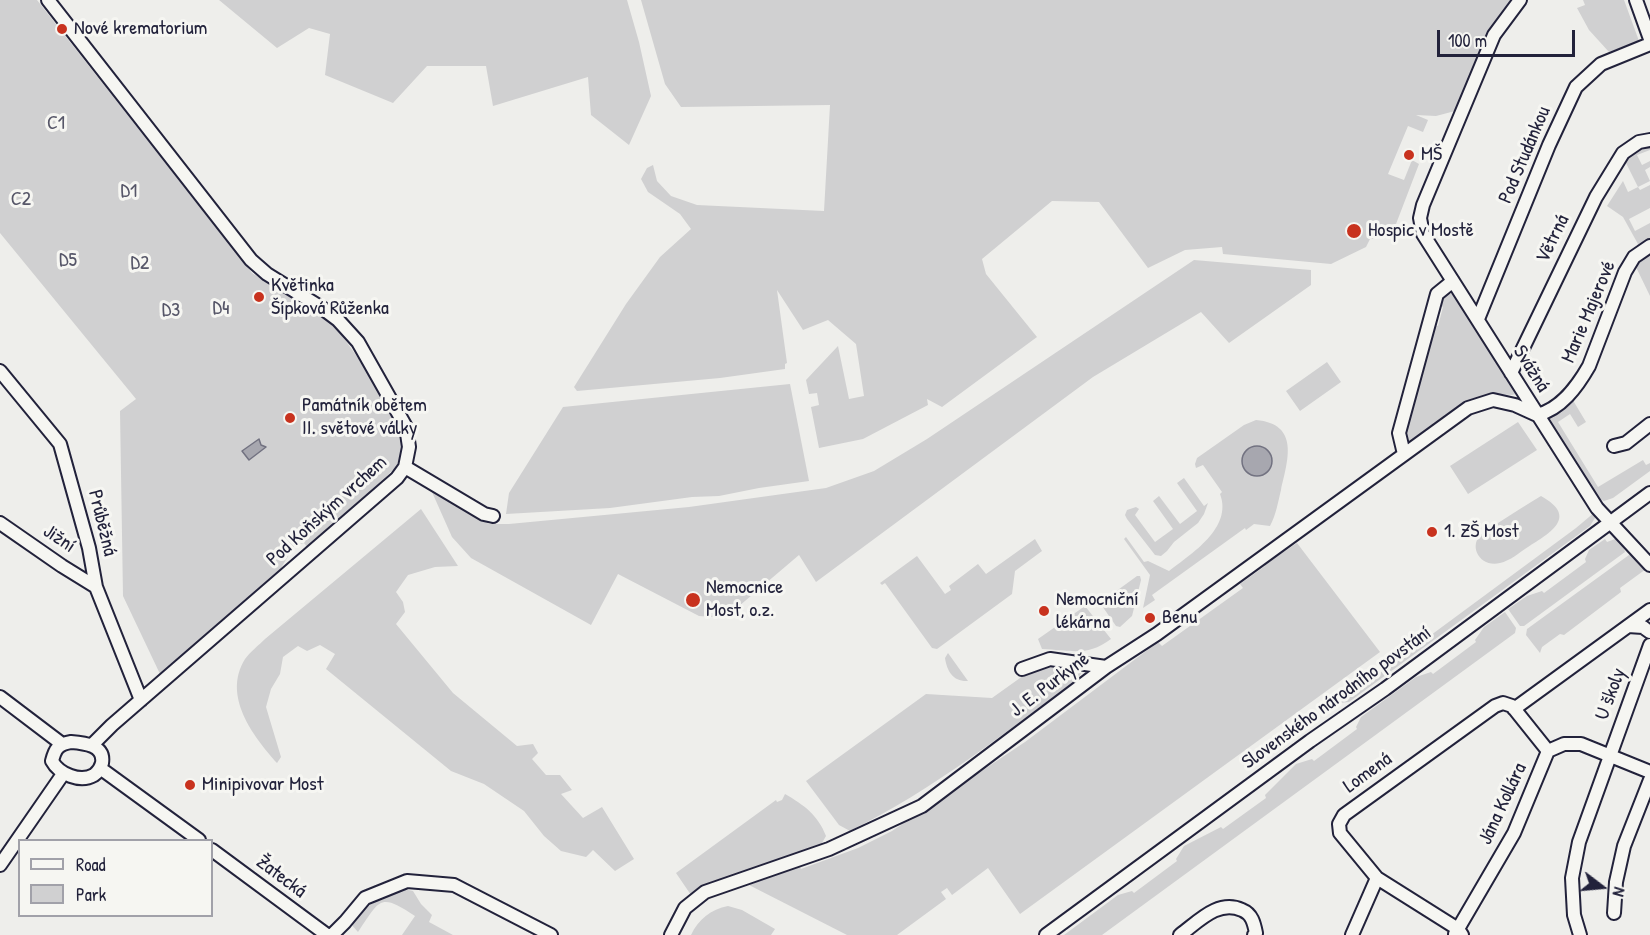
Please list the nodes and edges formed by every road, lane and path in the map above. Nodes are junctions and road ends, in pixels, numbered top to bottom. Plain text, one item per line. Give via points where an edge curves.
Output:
1 (48, 0) edge
2 (1520, 0) edge
3 (1636, 0) edge
4 (1650, 41) edge
5 (1650, 140) edge
6 (1650, 246) edge
7 (1454, 281) junction
8 (1478, 319) junction
9 (0, 371) edge
10 (1511, 373) junction
11 (1537, 415) junction
12 (1650, 424) edge
13 (1614, 446) dead end
14 (1404, 454) junction
15 (405, 467) junction
16 (1650, 492) edge
17 (493, 516) dead end
18 (1610, 521) junction
19 (0, 522) edge
20 (1650, 565) edge
21 (96, 586) junction
22 (1650, 610) edge
23 (1628, 626) junction
24 (1650, 632) edge
25 (1650, 645) edge
26 (1106, 667) junction
27 (1022, 669) dead end
28 (0, 697) edge
29 (141, 699) junction
30 (1514, 709) junction
31 (62, 744) junction
32 (92, 745) junction
33 (1548, 751) junction
34 (1609, 756) junction
35 (100, 768) junction
36 (1650, 772) edge
37 (63, 774) junction
38 (1650, 780) edge
39 (198, 839) edge
40 (213, 851) edge
41 (0, 865) edge
42 (1377, 878) junction
43 (1614, 913) dead end
44 (1458, 933) edge
45 (1255, 934) edge
46 (329, 935) edge
47 (552, 935) edge
48 (671, 935) edge
49 (1046, 935) edge
50 (1180, 935) edge
51 (1352, 935) edge
52 (1580, 935) edge

1 - 15 street, Pod Koňským vrchem via 76,42 251,260 338,320 358,342 406,427 409,447
2 - 7 street, Svážná via 1494,35 1423,205 1423,234
3 - 4 street
4 - 8 street, Pod Studánkou via 1601,64 1576,87
5 - 10 street, Větrná via 1623,153 1596,197
6 - 11 street, Marie Majerové via 1634,258 1625,272 1581,380 1550,412
7 - 8 street, Svážná
7 - 14 street via 1437,294 1399,433
8 - 10 street, Svážná
9 - 21 street, Průběžná via 60,444
10 - 11 street, Svážná
11 - 14 street, J. E. Purkyně via 1493,400 1468,408
11 - 18 street, Svážná via 1597,508
12 - 13 street via 1626,443
14 - 26 street, J. E. Purkyně
15 - 17 street
15 - 29 street, Pod Koňským vrchem
16 - 18 street, Slovenského národního povstání
18 - 20 street, Svážná
18 - 49 street, Slovenského národního povstání
19 - 21 street, Jižní
21 - 29 street, Průběžná
22 - 23 street
23 - 24 street
23 - 30 street
25 - 34 street, U školy
26 - 27 street via 1050,659
26 - 48 street, J. E. Purkyně via 922,806 839,844 705,891 685,908
28 - 31 street
29 - 32 street, Pod Koňským vrchem
30 - 33 street
30 - 42 street, Lomená via 1503,703 1495,706 1344,815 1340,833
31 - 32 street
31 - 37 street via 52,761
32 - 35 street via 103,759
33 - 34 street, Jána Kollára via 1564,744 1581,744
33 - 44 street, Jána Kollára via 1514,833
34 - 36 street, Jána Kollára
34 - 52 street, U školy via 1579,842 1572,878 1574,915
35 - 37 street via 94,775 83,777
35 - 39 street
37 - 41 street
38 - 43 street via 1624,846
40 - 46 street, Žatecká
42 - 44 street, Lomená
42 - 51 street
45 - 50 street via 1254,921 1245,911 1231,905 1214,910
46 - 47 street via 365,898 407,881 454,885

